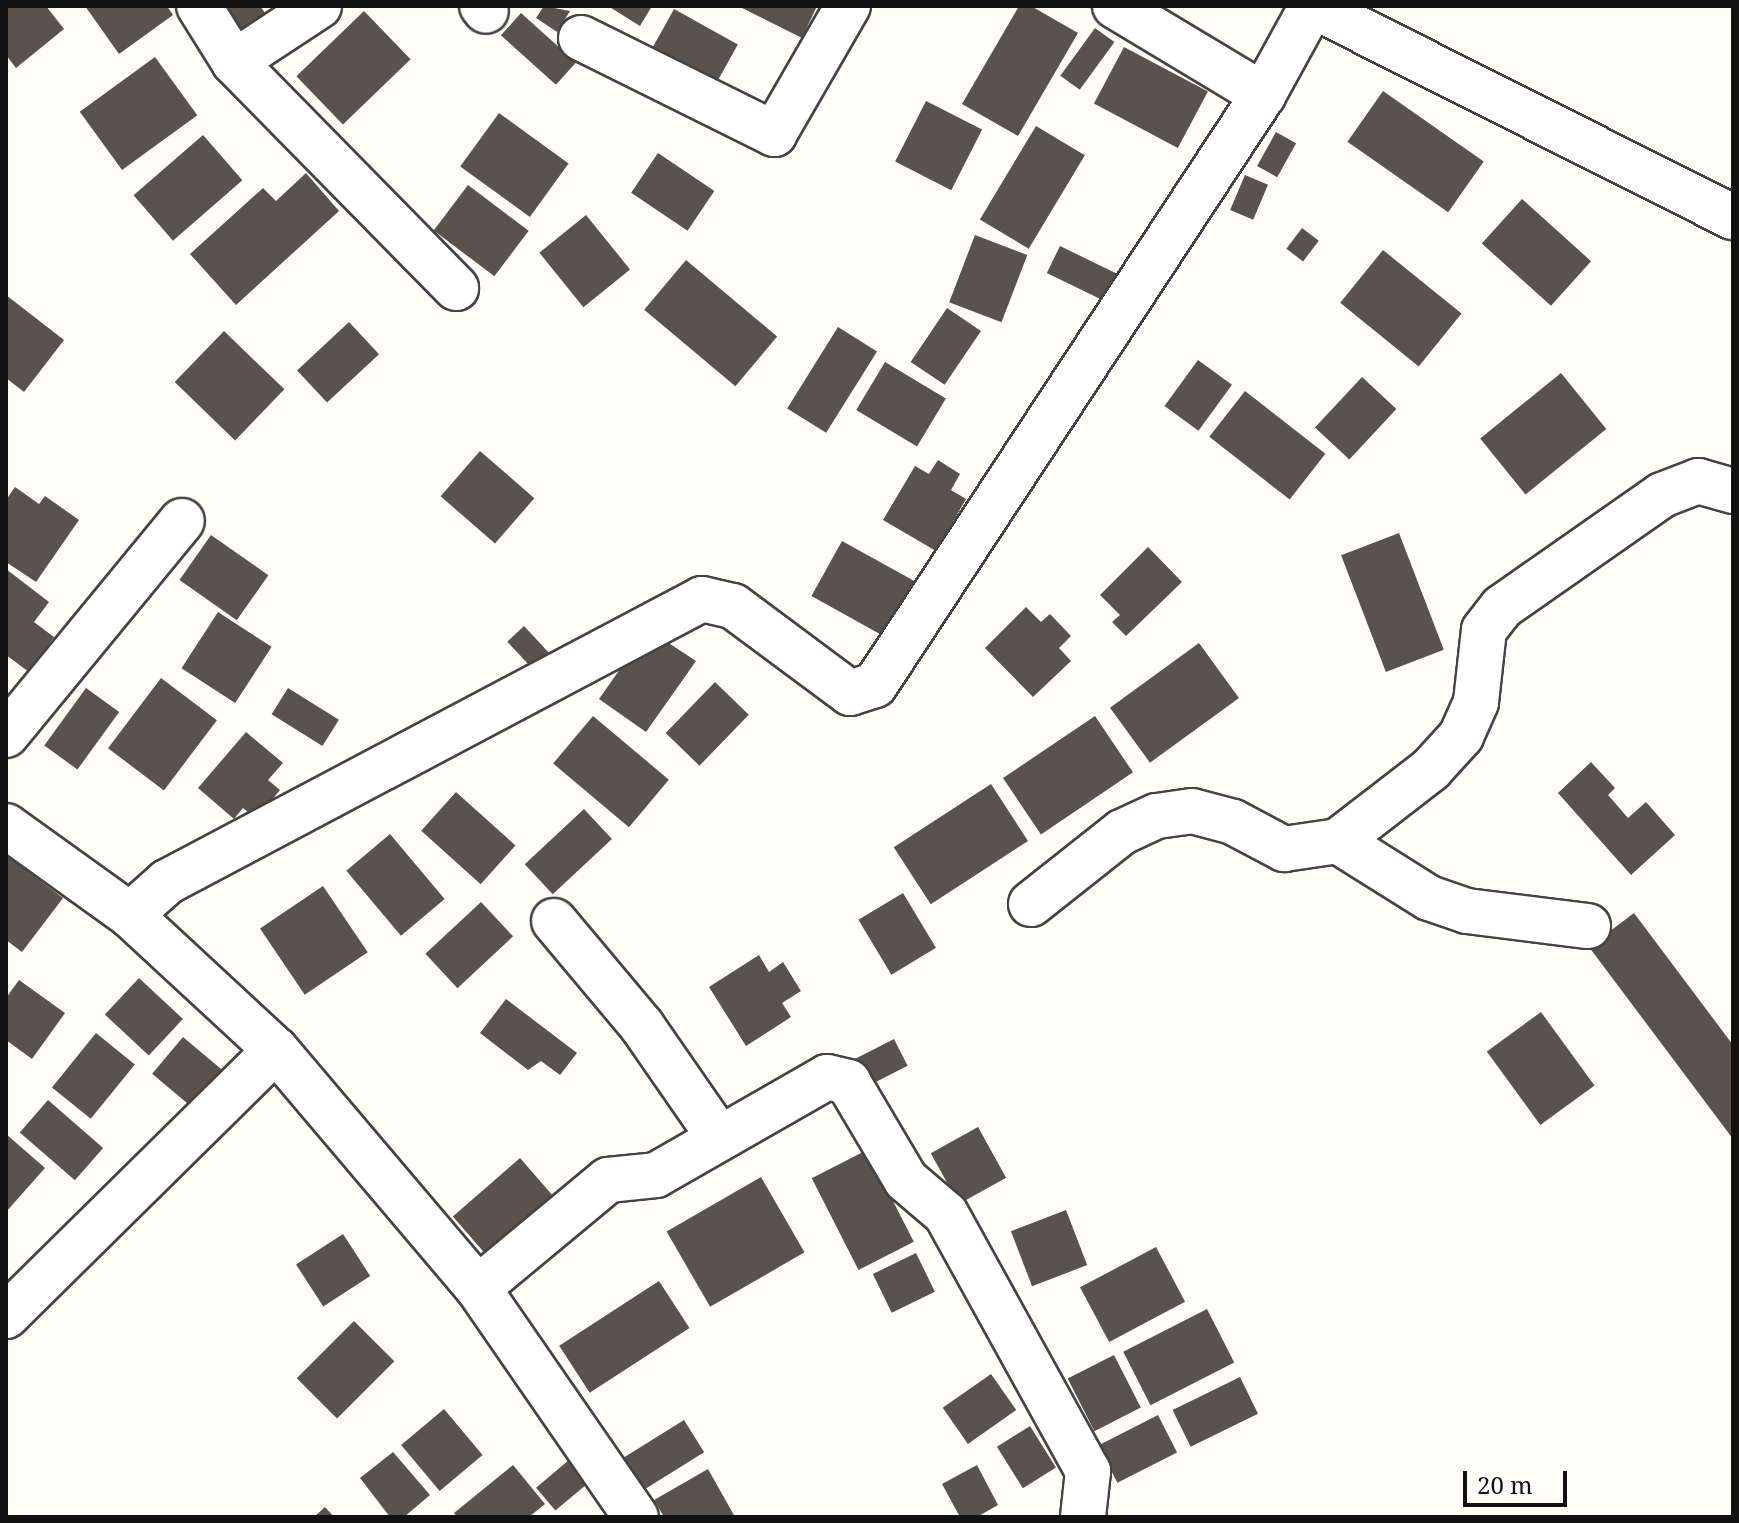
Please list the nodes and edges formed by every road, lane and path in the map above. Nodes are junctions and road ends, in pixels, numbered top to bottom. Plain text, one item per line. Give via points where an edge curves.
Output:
1 (199, 6) edge
2 (319, 6) edge
3 (848, 6) edge
4 (1115, 6) edge
5 (1312, 6) edge
6 (581, 38) dead end
7 (234, 62) junction
8 (1263, 95) junction
9 (1733, 217) edge
10 (456, 288) dead end
11 (1733, 491) edge
12 (182, 521) dead end
13 (6, 735) edge
14 (6, 827) edge
15 (1338, 841) junction
16 (1031, 904) dead end
17 (130, 915) junction
18 (554, 921) dead end
19 (1588, 926) dead end
20 (276, 1050) junction
21 (719, 1137) junction
22 (478, 1288) junction
23 (6, 1316) edge
24 (636, 1517) edge
25 (1083, 1517) edge

1 - 7 street
2 - 7 street
3 - 6 street via 774,134
4 - 8 street
5 - 8 street
5 - 9 street
7 - 10 street
8 - 17 street via 875,685 850,693 733,606 702,599 167,882
11 - 15 street via 1698,481 1662,495 1502,607 1484,630 1476,702 1461,736 1431,769
12 - 13 street
14 - 17 street
15 - 16 street via 1284,849 1233,822 1192,811 1157,816 1122,832
15 - 19 street via 1401,884 1467,911
17 - 20 street
18 - 21 street via 642,1026
20 - 22 street
20 - 23 street
21 - 22 street via 656,1175 608,1180
21 - 25 street via 827,1077 848,1082 906,1180 946,1214 1088,1471
22 - 24 street

